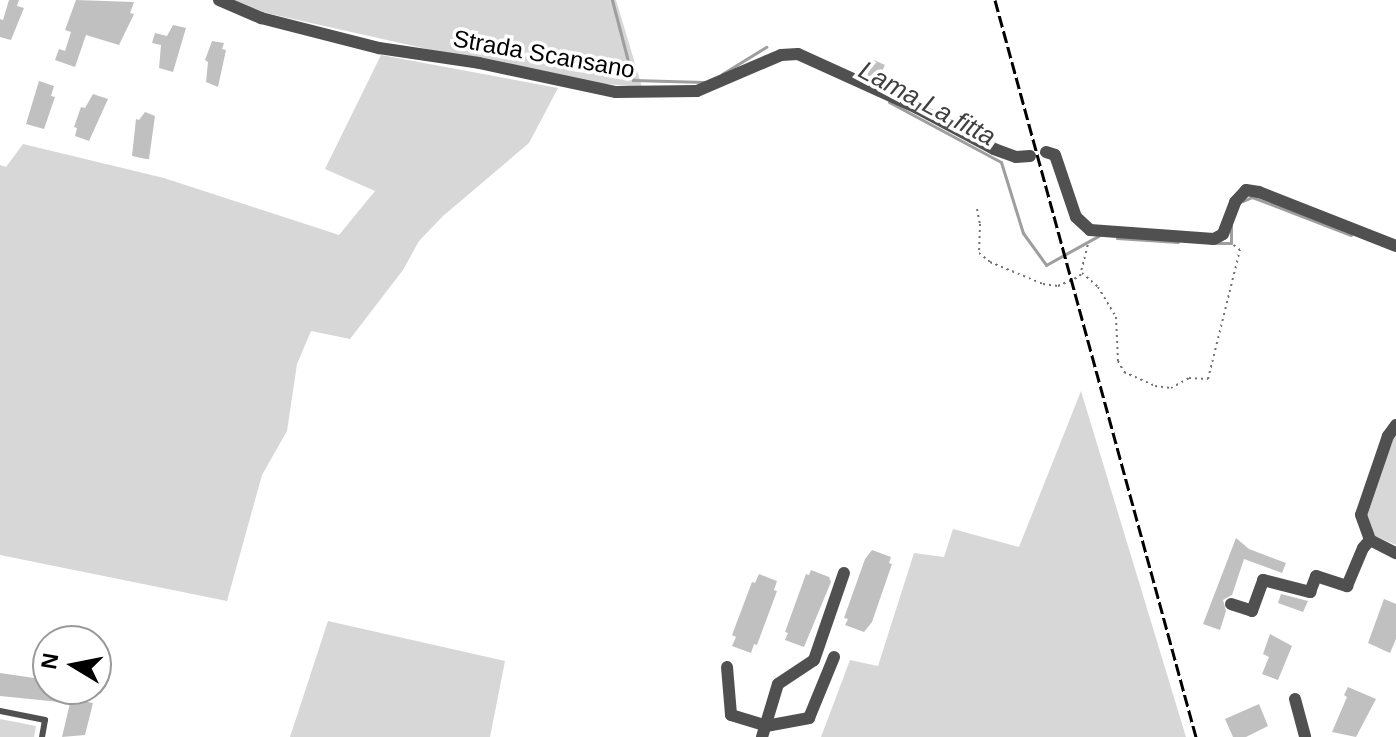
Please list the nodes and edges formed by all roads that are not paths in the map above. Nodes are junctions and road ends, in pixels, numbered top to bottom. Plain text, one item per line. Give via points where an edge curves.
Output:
1 (219, 0) edge
2 (1046, 152) dead end
3 (1030, 156) dead end
4 (1396, 246) edge
5 (1396, 425) edge
6 (1370, 540) junction
7 (1396, 553) edge
8 (844, 573) dead end
9 (1231, 604) dead end
10 (834, 657) dead end
11 (727, 667) dead end
12 (1295, 699) dead end
13 (0, 711) edge
14 (764, 731) edge
15 (42, 737) edge
16 (1305, 737) edge

1 - 3 street, Strada Scansano via 261,18 379,48 616,92 697,91 781,55 798,54 994,149
2 - 4 street via 1055,155 1076,217 1090,230 1214,239 1223,234 1235,202 1246,190
5 - 6 street via 1361,515
6 - 7 street
6 - 9 street via 1347,586 1316,576 1310,592 1263,580 1252,611
8 - 14 street via 814,660 778,684
10 - 14 street via 809,718
11 - 14 street via 731,715
12 - 16 street
13 - 15 lane via 45,720

